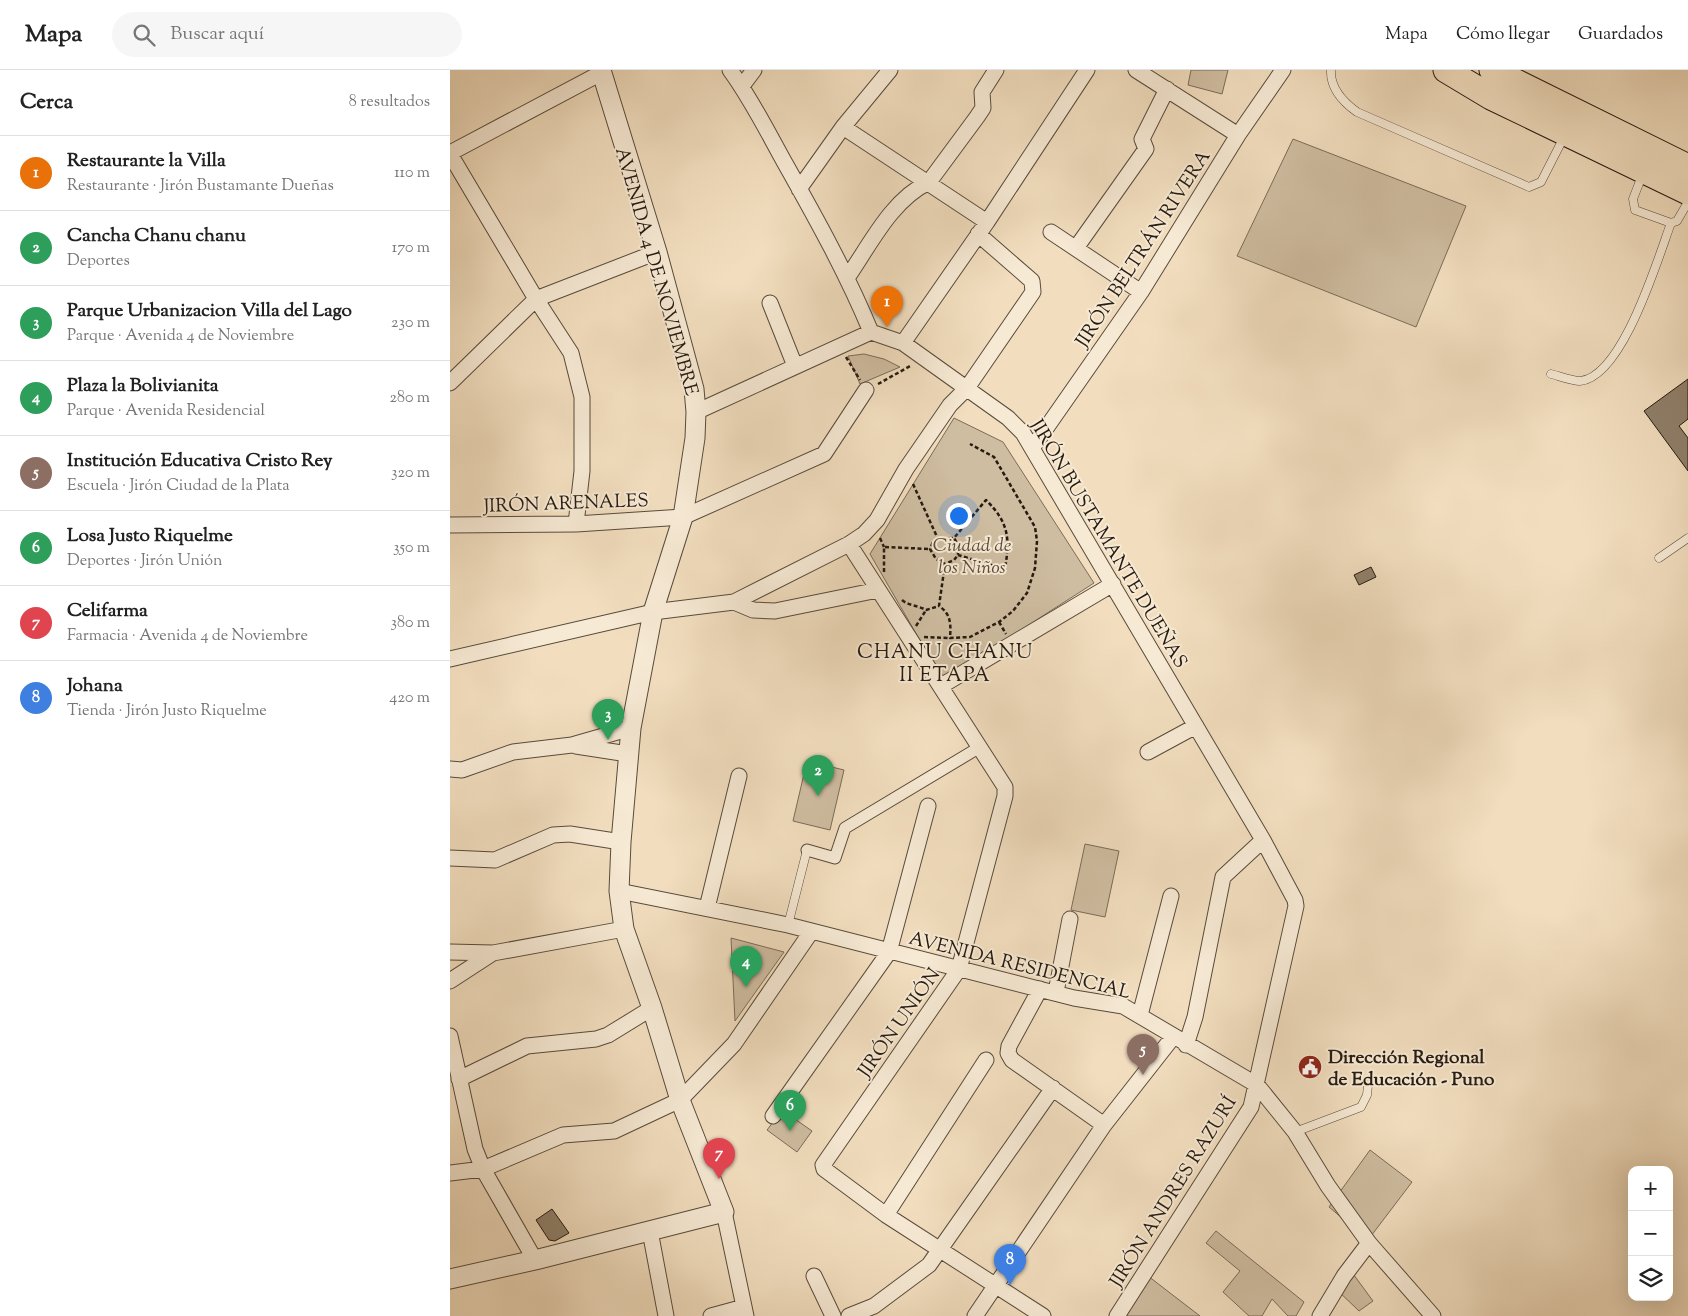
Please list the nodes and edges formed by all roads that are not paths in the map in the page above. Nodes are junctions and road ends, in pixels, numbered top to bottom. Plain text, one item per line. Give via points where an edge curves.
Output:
1 (730, 70) edge
2 (754, 70) edge
3 (890, 70) edge
4 (996, 70) edge
5 (1087, 70) edge
6 (1136, 70) edge
7 (1283, 70) edge
8 (1331, 70) edge
9 (1446, 70) edge
10 (601, 71) edge
11 (1507, 73) edge
12 (742, 86) junction
13 (1166, 89) junction
14 (1491, 97) junction
15 (843, 127) junction
16 (1566, 133) junction
17 (1238, 136) junction
18 (450, 154) edge
19 (1649, 161) junction
20 (1688, 167) edge
21 (929, 182) junction
22 (799, 189) junction
23 (1688, 192) edge
24 (1688, 202) edge
25 (1671, 223) junction
26 (983, 228) junction
27 (1051, 232) dead end
28 (1076, 248) junction
29 (657, 252) junction
30 (847, 278) junction
31 (1141, 292) junction
32 (536, 299) junction
33 (770, 303) dead end
34 (871, 332) junction
35 (903, 343) junction
36 (795, 366) junction
37 (1550, 374) dead end
38 (450, 384) edge
39 (968, 388) junction
40 (866, 390) road end
41 (696, 412) junction
42 (1032, 447) junction
43 (450, 517) edge
44 (683, 517) junction
45 (576, 524) junction
46 (450, 525) edge
47 (1688, 538) edge
48 (849, 544) junction
49 (1660, 558) dead end
50 (1113, 584) junction
51 (878, 590) junction
52 (734, 602) junction
53 (653, 612) junction
54 (450, 658) edge
55 (941, 686) junction
56 (1196, 726) junction
57 (631, 728) junction
58 (572, 746) junction
59 (980, 747) junction
60 (1148, 752) dead end
61 (628, 754) junction
62 (450, 769) edge
63 (739, 776) dead end
64 (928, 806) dead end
65 (1263, 840) junction
66 (621, 842) junction
67 (807, 850) joint
68 (450, 858) edge
69 (619, 891) junction
70 (1171, 896) dead end
71 (708, 908) junction
72 (1070, 919) dead end
73 (788, 925) junction
74 (624, 929) junction
75 (811, 932) junction
76 (450, 952) edge
77 (889, 952) junction
78 (493, 953) junction
79 (959, 969) junction
80 (450, 981) edge
81 (1040, 989) junction
82 (1056, 992) junction
83 (652, 1008) junction
84 (1140, 1015) junction
85 (450, 1036) edge
86 (1179, 1041) junction
87 (986, 1060) dead end
88 (453, 1064) edge
89 (459, 1079) junction
90 (1257, 1084) junction
91 (1368, 1085) dead end
92 (1053, 1088) junction
93 (680, 1100) junction
94 (773, 1116) dead end
95 (1104, 1125) junction
96 (1295, 1132) junction
97 (483, 1169) junction
98 (450, 1173) edge
99 (724, 1212) junction
100 (886, 1215) junction
101 (650, 1231) junction
102 (1369, 1243) junction
103 (940, 1251) junction
104 (535, 1260) junction
105 (814, 1276) dead end
106 (450, 1279) edge
107 (994, 1286) junction
108 (745, 1312) edge
109 (666, 1316) edge
110 (711, 1316) edge
111 (833, 1316) edge
112 (849, 1316) edge
113 (975, 1316) edge
114 (1043, 1316) edge
115 (1117, 1316) edge
116 (1320, 1316) edge
117 (1433, 1316) edge

1 - 12 street
2 - 12 street
3 - 15 street
4 - 21 street via 982,92 983,108
5 - 26 street
6 - 13 street
7 - 17 street, JIRÓN BELTRÁN RIVERA
8 - 16 lane via 1334,87 1343,102 1357,112 1529,187 1541,182
9 - 14 highway
10 - 18 street
10 - 29 street, AVENIDA 4 DE NOVIEMBRE
11 - 14 street
11 - 19 highway
12 - 22 street
13 - 17 street
13 - 28 street via 1142,139 1146,149
14 - 16 highway
15 - 21 street
15 - 22 street
16 - 19 highway
17 - 31 street, JIRÓN BELTRÁN RIVERA
18 - 32 street
19 - 20 highway
19 - 23 highway
19 - 25 lane via 1633,199 1635,210
21 - 26 street
21 - 30 street via 917,188 892,213
22 - 30 street
24 - 25 lane via 1677,221
25 - 37 lane via 1630,329 1608,363 1596,375 1580,381
26 - 35 street
26 - 39 street via 1032,281 1034,288
27 - 28 street
28 - 31 street
29 - 32 street
29 - 41 street, AVENIDA 4 DE NOVIEMBRE via 694,389
30 - 34 street
31 - 42 street, JIRÓN BELTRÁN RIVERA
32 - 38 street
32 - 45 street via 571,353 582,397 582,471
33 - 36 street
34 - 35 street, JIRÓN BUSTAMANTE DUEÑAS
34 - 36 street
35 - 39 street, JIRÓN BUSTAMANTE DUEÑAS
36 - 41 street
39 - 42 street, JIRÓN BUSTAMANTE DUEÑAS via 1008,418
39 - 48 street via 950,405 906,469 877,520
40 - 44 street via 824,454
41 - 44 street, AVENIDA 4 DE NOVIEMBRE
42 - 50 street, JIRÓN BUSTAMANTE DUEÑAS
43 - 46 street
44 - 45 street, JIRÓN ARENALES
44 - 53 street, AVENIDA 4 DE NOVIEMBRE
45 - 46 street, JIRÓN ARENALES
47 - 49 lane
48 - 51 street, JIRÓN UNIÓN
48 - 52 street
50 - 55 street
50 - 56 street, JIRÓN BUSTAMANTE DUEÑAS
51 - 52 street via 775,611 753,610
51 - 55 street, JIRÓN UNIÓN
52 - 53 street
53 - 54 street
53 - 57 street, AVENIDA 4 DE NOVIEMBRE
55 - 59 street, JIRÓN UNIÓN
56 - 60 street
56 - 65 street, JIRÓN BUSTAMANTE DUEÑAS
57 - 58 street
57 - 61 street, AVENIDA 4 DE NOVIEMBRE
58 - 61 street
58 - 62 street via 513,752 462,770
59 - 67 street via 845,828 835,858
59 - 79 street, JIRÓN UNIÓN via 1005,786 1005,796
61 - 66 street, AVENIDA 4 DE NOVIEMBRE
63 - 71 street
64 - 77 street
65 - 86 street via 1223,877 1194,1018
65 - 90 street, JIRÓN BUSTAMANTE DUEÑAS via 1296,906
66 - 68 street via 570,834 553,835 495,860
66 - 69 street, AVENIDA 4 DE NOVIEMBRE
67 - 73 lane
69 - 71 street, AVENIDA RESIDENCIAL
69 - 74 street, AVENIDA 4 DE NOVIEMBRE
70 - 84 street
71 - 73 street, AVENIDA RESIDENCIAL
72 - 82 street
73 - 75 street, AVENIDA RESIDENCIAL
74 - 78 street
74 - 83 street, AVENIDA 4 DE NOVIEMBRE
75 - 77 street, AVENIDA RESIDENCIAL
75 - 93 street via 734,1044
76 - 78 street
77 - 79 street, AVENIDA RESIDENCIAL
77 - 94 street
78 - 80 street
79 - 81 street, AVENIDA RESIDENCIAL
79 - 100 street, JIRÓN UNIÓN via 823,1164 824,1169
81 - 82 street, AVENIDA RESIDENCIAL
81 - 92 street via 1008,1053 1012,1060
82 - 84 street, AVENIDA RESIDENCIAL via 1123,1006
83 - 89 street via 608,1035 527,1046
83 - 93 street, AVENIDA 4 DE NOVIEMBRE
84 - 86 street, AVENIDA RESIDENCIAL
85 - 88 street
86 - 90 street, AVENIDA RESIDENCIAL
86 - 95 street
87 - 100 street
88 - 89 street
89 - 97 street via 475,1149
90 - 96 street, AVENIDA RESIDENCIAL
90 - 115 street, JIRÓN ANDRES RAZURÍ via 1251,1107
91 - 96 lane via 1365,1102 1361,1106
92 - 95 street
92 - 103 street
93 - 97 street via 614,1131 563,1135
93 - 99 street, AVENIDA 4 DE NOVIEMBRE
95 - 107 street
96 - 102 street, AVENIDA RESIDENCIAL
97 - 98 street
97 - 104 street
99 - 101 street
99 - 108 street, AVENIDA 4 DE NOVIEMBRE
100 - 103 street
101 - 104 street
101 - 109 street
102 - 116 street
102 - 117 street, AVENIDA RESIDENCIAL
103 - 107 street
103 - 112 street via 929,1265 874,1306
104 - 106 street
105 - 111 street
107 - 113 street
107 - 114 street
108 - 110 street

